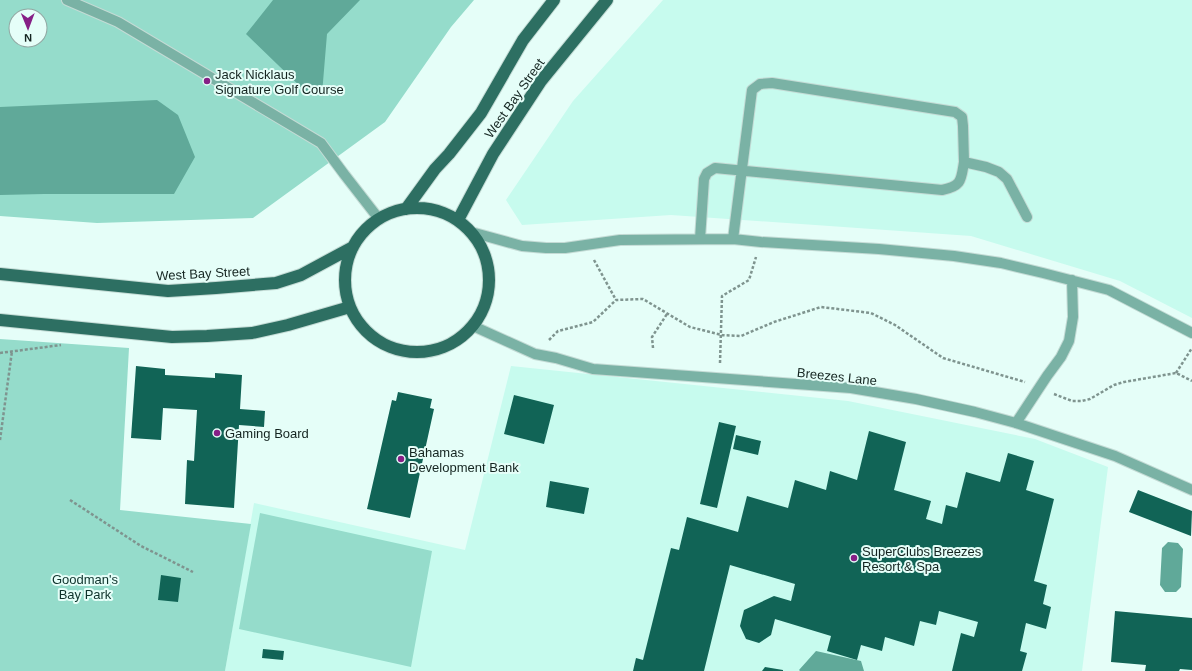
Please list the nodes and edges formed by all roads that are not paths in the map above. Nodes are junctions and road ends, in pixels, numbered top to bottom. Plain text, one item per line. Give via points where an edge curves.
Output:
1 (67, 0) edge
2 (554, 0) edge
3 (607, 0) edge
4 (964, 162) junction
5 (742, 171) junction
6 (406, 209) junction
7 (1027, 217) dead end
8 (379, 219) junction
9 (458, 220) junction
10 (471, 232) junction
11 (700, 239) junction
12 (733, 239) junction
13 (353, 247) junction
14 (0, 274) edge
15 (1072, 280) junction
16 (350, 308) junction
17 (0, 320) edge
18 (473, 326) junction
19 (1192, 333) edge
20 (1016, 423) junction
21 (1192, 490) edge

1 - 8 lane via 118,22 321,143
2 - 6 main road, West Bay Street via 524,40 481,113
3 - 9 main road, West Bay Street via 541,81 493,154
4 - 5 lane via 960,181 952,188 942,190
4 - 5 lane via 962,117 955,112 760,84 752,90
4 - 7 lane via 999,172 1007,179
5 - 11 lane via 715,168 707,173 704,179
5 - 12 lane
6 - 8 main road via 392,212
6 - 9 main road via 421,208 440,212
8 - 13 main road via 368,227
9 - 10 main road
10 - 11 lane via 522,246 565,248 620,240
10 - 18 main road via 485,254 489,276 486,300
11 - 12 lane
12 - 15 lane via 954,256
13 - 14 main road, West Bay Street via 300,275 276,283 216,288 168,291
13 - 16 main road via 345,272 345,288
15 - 19 lane via 1109,290
15 - 20 lane via 1073,317 1069,341 1061,358
16 - 17 main road via 252,333 207,336 172,337
16 - 18 main road via 362,326 377,340 393,348 407,351 424,352 440,348 464,335
18 - 20 lane, Breezes Lane via 534,354 593,369 851,388 975,412
20 - 21 lane, Breezes Lane via 1116,456

